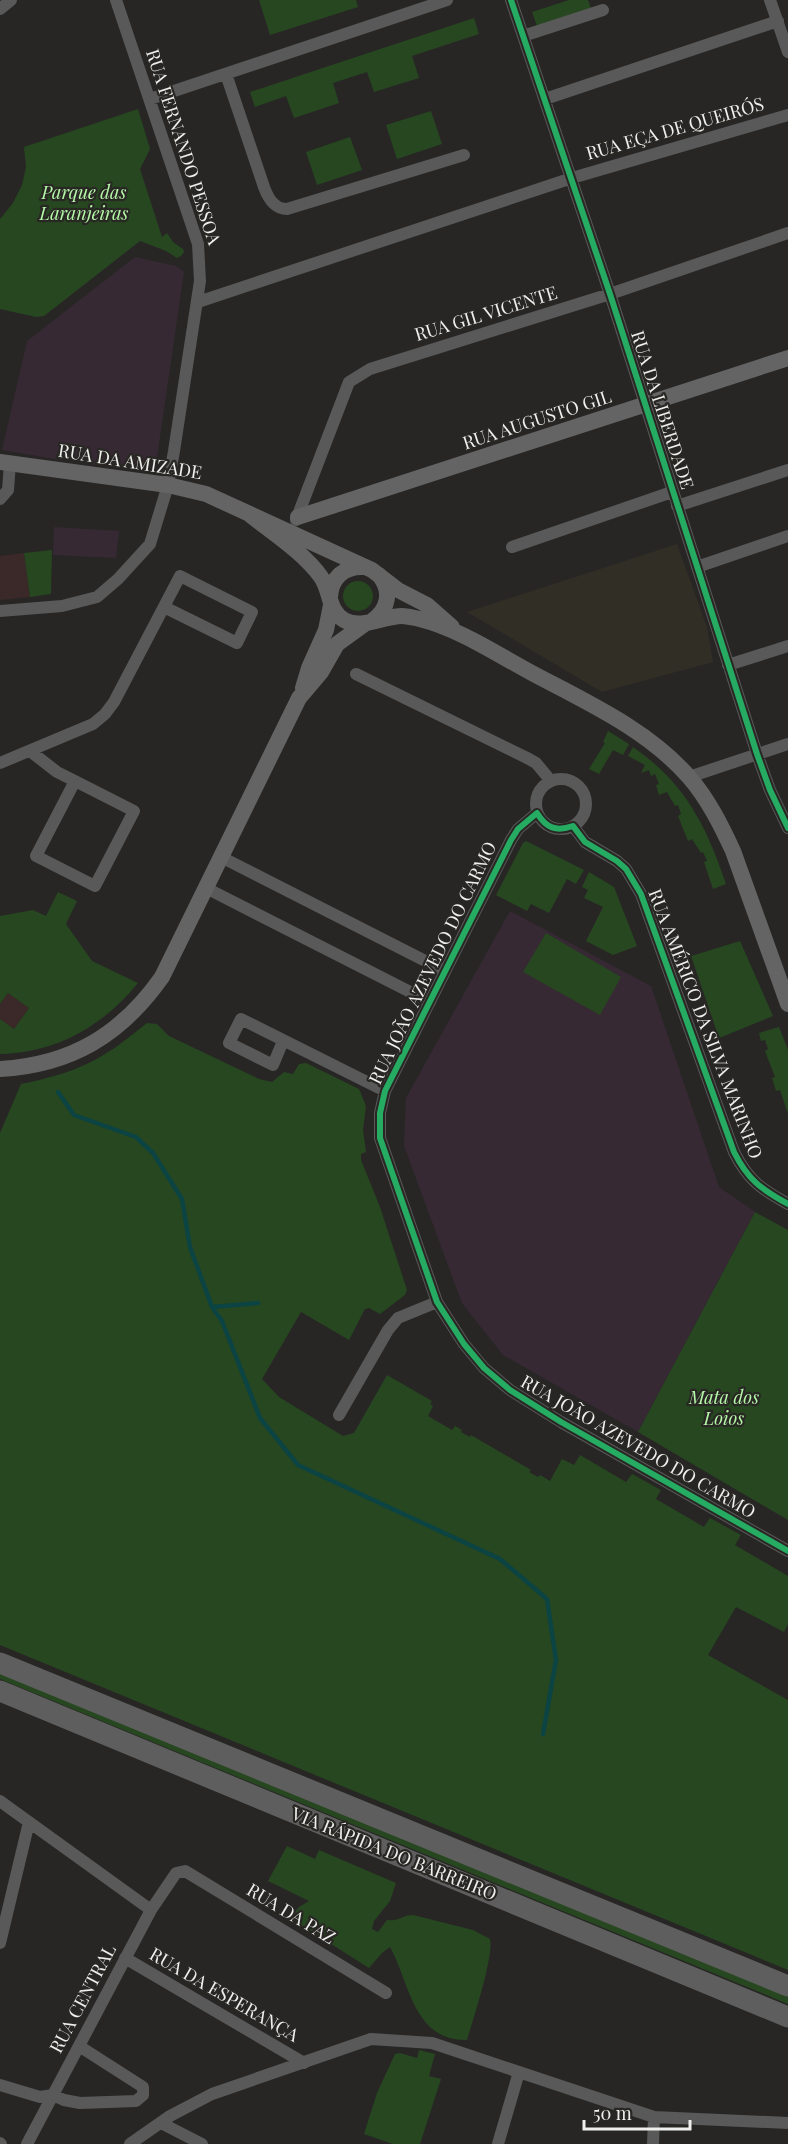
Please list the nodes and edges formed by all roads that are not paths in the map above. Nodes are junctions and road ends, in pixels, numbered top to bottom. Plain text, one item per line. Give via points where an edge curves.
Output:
1 (11, 0) edge
2 (116, 0) edge
3 (447, 0) edge
4 (511, 0) edge
5 (770, 0) edge
6 (0, 9) edge
7 (603, 10) dead end
8 (778, 21) junction
9 (523, 36) junction
10 (788, 52) edge
11 (226, 74) junction
12 (150, 99) junction
13 (545, 99) junction
14 (788, 115) edge
15 (464, 155) dead end
16 (572, 178) junction
17 (788, 232) edge
18 (610, 294) junction
19 (198, 302) junction
20 (788, 358) edge
21 (644, 405) junction
22 (5, 463) edge
23 (788, 470) edge
24 (168, 485) junction
25 (672, 492) junction
26 (0, 499) edge
27 (677, 506) junction
28 (249, 514) junction
29 (295, 525) junction
30 (788, 536) edge
31 (512, 547) dead end
32 (696, 567) junction
33 (371, 571) junction
34 (331, 601) junction
35 (164, 607) junction
36 (0, 611) edge
37 (369, 622) junction
38 (462, 635) junction
39 (788, 646) edge
40 (728, 665) junction
41 (356, 674) dead end
42 (300, 698) junction
43 (788, 744) edge
44 (30, 751) junction
45 (757, 754) junction
46 (0, 763) edge
47 (690, 777) junction
48 (75, 781) junction
49 (551, 781) junction
50 (537, 813) junction
51 (573, 826) junction
52 (788, 828) edge
53 (221, 857) junction
54 (206, 888) junction
55 (445, 971) junction
56 (430, 1002) junction
57 (788, 1004) edge
58 (284, 1041) junction
59 (0, 1069) edge
60 (385, 1091) junction
61 (788, 1204) edge
62 (437, 1302) junction
63 (339, 1415) dead end
64 (788, 1551) edge
65 (0, 1663) edge
66 (0, 1691) edge
67 (0, 1801) edge
68 (29, 1822) junction
69 (176, 1873) joint
70 (151, 1910) junction
71 (0, 1943) edge
72 (125, 1958) junction
73 (788, 1986) edge
74 (386, 1993) dead end
75 (788, 2017) edge
76 (79, 2046) junction
77 (304, 2062) junction
78 (519, 2072) junction
79 (0, 2085) edge
80 (53, 2095) junction
81 (654, 2117) junction
82 (161, 2123) junction
83 (788, 2123) edge
84 (27, 2144) edge
85 (130, 2144) edge
86 (202, 2144) edge
87 (498, 2144) edge
88 (653, 2144) edge

1 - 6 street
2 - 12 street, RUA FERNANDO PESSOA
3 - 11 street
4 - 9 street, RUA DA LIBERDADE
5 - 8 street
7 - 9 street
8 - 10 street
8 - 13 street
9 - 13 street, RUA DA LIBERDADE
11 - 12 street
11 - 15 street via 264,187 281,209
12 - 19 street, RUA FERNANDO PESSOA via 198,244
13 - 16 street, RUA DA LIBERDADE
14 - 16 street, RUA EÇA DE QUEIRÓS
16 - 18 street, RUA DA LIBERDADE
16 - 19 street, RUA EÇA DE QUEIRÓS
17 - 18 street, RUA GIL VICENTE
18 - 21 street, RUA DA LIBERDADE
18 - 29 street, RUA GIL VICENTE via 370,369 349,382
19 - 24 street, RUA FERNANDO PESSOA
20 - 21 street, RUA AUGUSTO GIL
21 - 25 street, RUA DA LIBERDADE
21 - 29 street, RUA AUGUSTO GIL
22 - 24 street, RUA DA AMIZADE
22 - 26 street via 8,490
23 - 27 street
24 - 28 street, RUA DA AMIZADE via 206,494
24 - 36 street, RUA FERNANDO PESSOA via 150,544 97,597 62,606
25 - 27 street, RUA DA LIBERDADE
25 - 31 street
27 - 32 street, RUA DA LIBERDADE
28 - 29 street, RUA DA AMIZADE
28 - 34 street, RUA DA AMIZADE via 311,564
29 - 33 street, RUA DA AMIZADE
30 - 32 street
32 - 40 street, RUA DA LIBERDADE
33 - 34 street via 356,567 341,573 333,584
33 - 37 street via 383,580 387,596 383,611
33 - 38 street, RUA DA AMIZADE via 427,605
34 - 37 street, RUA DA AMIZADE via 344,620
34 - 42 street via 326,630
35 - 35 street via 237,643 252,612 180,576
35 - 44 street via 105,714 93,724
37 - 38 street, RUA DA AMIZADE via 402,616
37 - 42 street via 337,644
38 - 47 street, RUA DA AMIZADE via 623,722
39 - 40 street
40 - 45 street, RUA DA LIBERDADE
41 - 49 street via 529,759
42 - 53 street
43 - 45 street
44 - 46 street
44 - 48 street
45 - 47 street
45 - 52 street, RUA DA LIBERDADE
47 - 57 street, RUA DA AMIZADE via 733,851
48 - 48 street via 36,856 95,886 134,811
49 - 50 street via 537,794
49 - 51 street via 572,782 585,798 581,819
50 - 51 street via 552,828
50 - 55 street, RUA JOÃO AZEVEDO DO CARMO via 511,840
51 - 61 street, RUA AMÉRICO DA SILVA MARINHO via 585,842 617,861 633,879 734,1152 752,1181
53 - 54 street
53 - 55 street
54 - 56 street
54 - 59 street via 162,977 116,1028 75,1053 53,1061
55 - 56 street, RUA JOÃO AZEVEDO DO CARMO
56 - 60 street, RUA JOÃO AZEVEDO DO CARMO
58 - 58 street via 241,1019 229,1043 273,1065
58 - 60 street
60 - 62 street, RUA JOÃO AZEVEDO DO CARMO via 380,1138
62 - 63 street via 398,1318
62 - 64 street, RUA JOÃO AZEVEDO DO CARMO via 464,1344 510,1390
65 - 73 highway, VIA RÁPIDA DO BARREIRO
66 - 75 highway, VIA RÁPIDA DO BARREIRO
67 - 68 street
68 - 70 street
68 - 71 street
69 - 70 street, RUA CENTRAL
69 - 74 street, RUA DA PAZ via 185,1871
70 - 72 street, RUA CENTRAL
72 - 76 street, RUA CENTRAL
72 - 77 street, RUA DA ESPERANÇA
76 - 80 street, RUA CENTRAL
76 - 80 street via 143,2087 143,2095 136,2101 80,2103
77 - 78 street via 371,2039 432,2043
77 - 82 street via 212,2094
78 - 81 street
78 - 87 street
79 - 80 street via 40,2097
80 - 84 street, RUA CENTRAL
81 - 83 street
81 - 88 street
82 - 85 street
82 - 86 street

